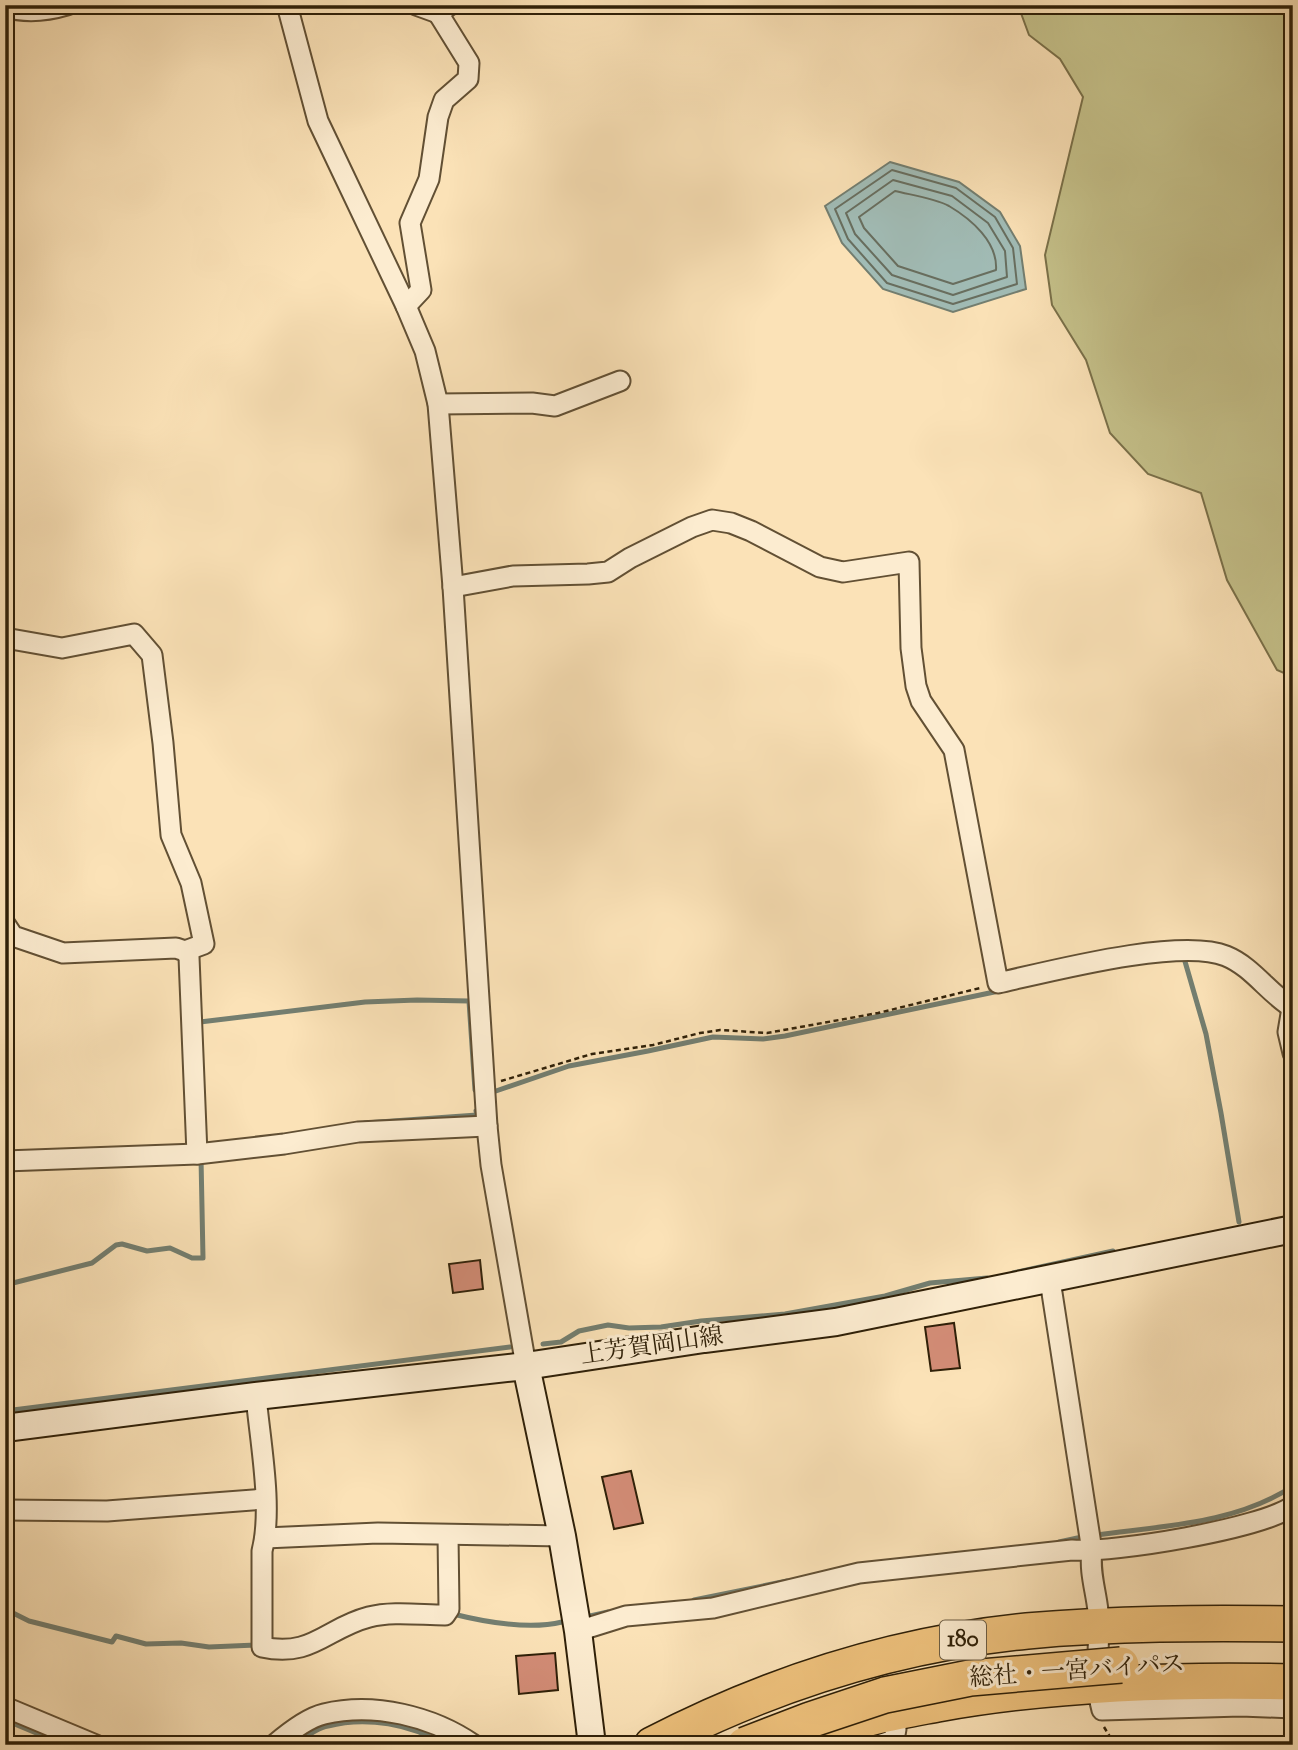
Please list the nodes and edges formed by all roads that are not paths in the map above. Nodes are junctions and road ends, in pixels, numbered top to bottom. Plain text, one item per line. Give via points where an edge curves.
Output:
1 (67, 5) edge
2 (287, 5) edge
3 (416, 5) edge
4 (5, 7) edge
5 (444, 9) edge
6 (407, 306) junction
7 (620, 381) dead end
8 (438, 404) junction
9 (453, 587) junction
10 (5, 638) edge
11 (9, 930) edge
12 (191, 948) junction
13 (1292, 1008) edge
14 (1293, 1053) edge
15 (487, 1126) junction
16 (197, 1154) junction
17 (5, 1161) edge
18 (1293, 1229) edge
19 (1050, 1280) junction
20 (526, 1366) junction
21 (256, 1396) junction
22 (5, 1428) edge
23 (265, 1499) junction
24 (1293, 1506) edge
25 (5, 1510) edge
26 (448, 1535) junction
27 (562, 1536) junction
28 (265, 1538) junction
29 (1092, 1551) junction
30 (1293, 1624) edge
31 (1098, 1626) junction
32 (578, 1631) junction
33 (1293, 1663) edge
34 (1109, 1675) junction
35 (1293, 1682) edge
36 (5, 1707) edge
37 (1293, 1708) edge
38 (891, 1712) junction
39 (96, 1745) edge
40 (274, 1745) edge
41 (474, 1745) edge
42 (592, 1745) edge
43 (652, 1745) edge
44 (745, 1745) edge
45 (794, 1745) edge
46 (878, 1745) edge

1 - 4 street via 30,10
2 - 6 street via 318,121
3 - 5 street
5 - 6 street via 469,63 468,79 444,100 438,117 429,179 410,223 421,290
6 - 8 street via 425,351
7 - 8 street via 555,406
8 - 9 street
9 - 13 street via 513,576 608,572 712,520 731,523 820,567 843,572 909,562 916,686 954,750 998,983 1103,960 1205,952 1224,955 1245,967
9 - 15 street
10 - 12 street via 62,648 134,634 152,655 170,835 191,883 204,944
11 - 12 street via 63,953
12 - 16 street
13 - 14 street via 1288,1032
15 - 16 street via 358,1132
15 - 20 street
16 - 17 street
18 - 19 main road, 上芳賀岡山線
19 - 20 main road, 上芳賀岡山線 via 836,1322
19 - 29 street
20 - 21 main road, 上芳賀岡山線
20 - 27 main road
21 - 22 main road, 上芳賀岡山線
21 - 23 street
23 - 25 street via 107,1511
23 - 28 street
24 - 29 street via 1282,1514 1207,1533
26 - 27 street
26 - 28 street
26 - 28 street via 447,1612 369,1617 299,1649 274,1650 261,1645
27 - 32 main road
29 - 31 street
29 - 32 street via 859,1573 713,1608 626,1616
30 - 31 highway, 180
31 - 34 street
31 - 43 highway, 180 via 988,1637 876,1657 702,1719
32 - 42 main road
33 - 34 highway, 総社・一宮バイパス / 180
34 - 35 highway, 180
34 - 37 street via 1101,1710
34 - 38 highway, 180
34 - 44 highway, 総社・一宮バイパス / 180, bridge via 970,1678 885,1695
36 - 39 street
38 - 45 highway, 180
38 - 46 street via 894,1740
40 - 41 street via 322,1714 360,1709 436,1724

